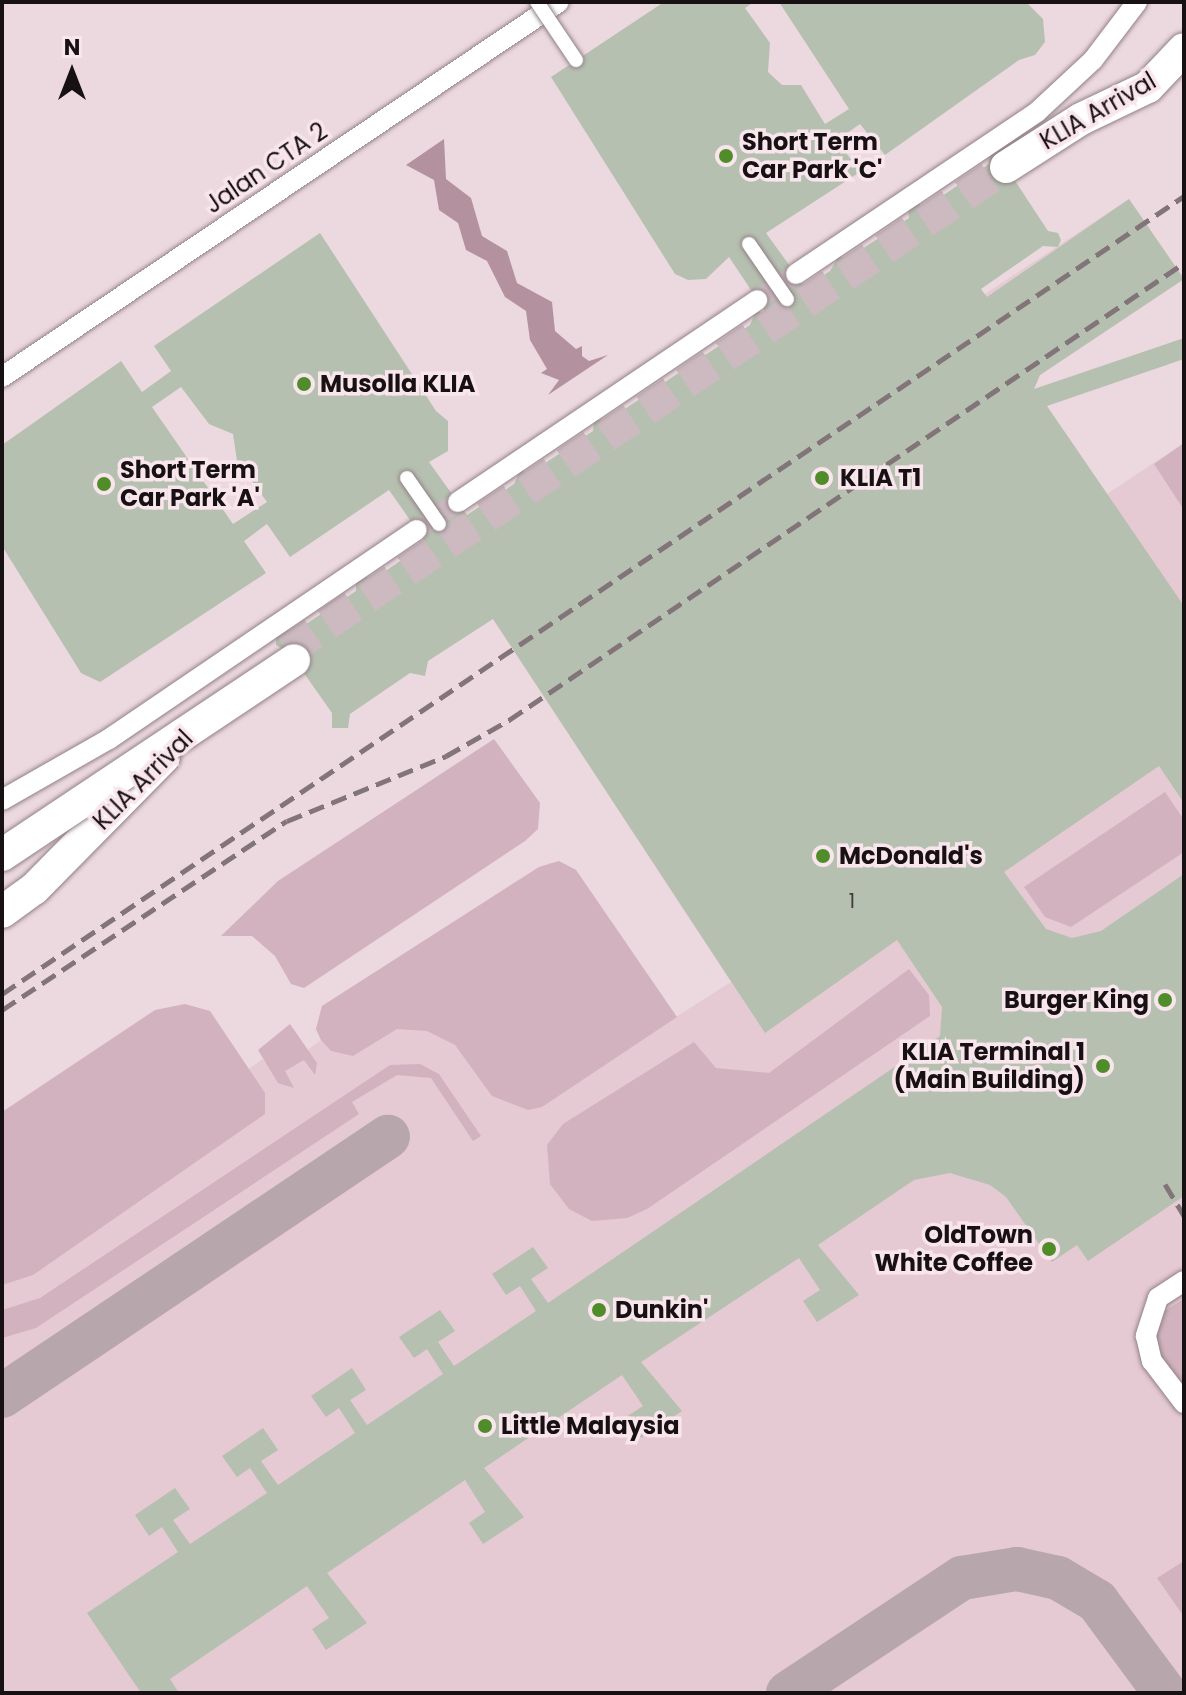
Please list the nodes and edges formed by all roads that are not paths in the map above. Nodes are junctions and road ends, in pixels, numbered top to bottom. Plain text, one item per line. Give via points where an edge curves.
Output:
1 (537, 2) edge
2 (559, 2) edge
3 (1137, 2) edge
4 (1184, 49) edge
5 (576, 60) dead end
6 (1184, 86) edge
7 (749, 244) dead end
8 (796, 274) tunnel mouth
9 (787, 299) dead end
10 (757, 300) tunnel mouth
11 (2, 377) edge
12 (407, 478) dead end
13 (458, 502) tunnel mouth
14 (439, 524) dead end
15 (417, 530) tunnel mouth
16 (2, 800) edge
17 (2, 855) edge
18 (2, 912) edge
19 (1184, 1281) edge
20 (1184, 1403) edge

1 - 5 street, bridge
2 - 11 street, Jalan CTA 2
3 - 8 street via 1093,60 1037,112
4 - 6 main road, KLIA Arrival via 1148,87 1081,119 1009,172 1096,121
7 - 9 street, bridge
10 - 13 street
12 - 14 street, bridge
15 - 16 street via 109,739
17 - 18 main road, KLIA Arrival, bridge via 290,656 144,775 34,889
19 - 20 street via 1158,1298 1147,1322 1147,1347 1159,1374

